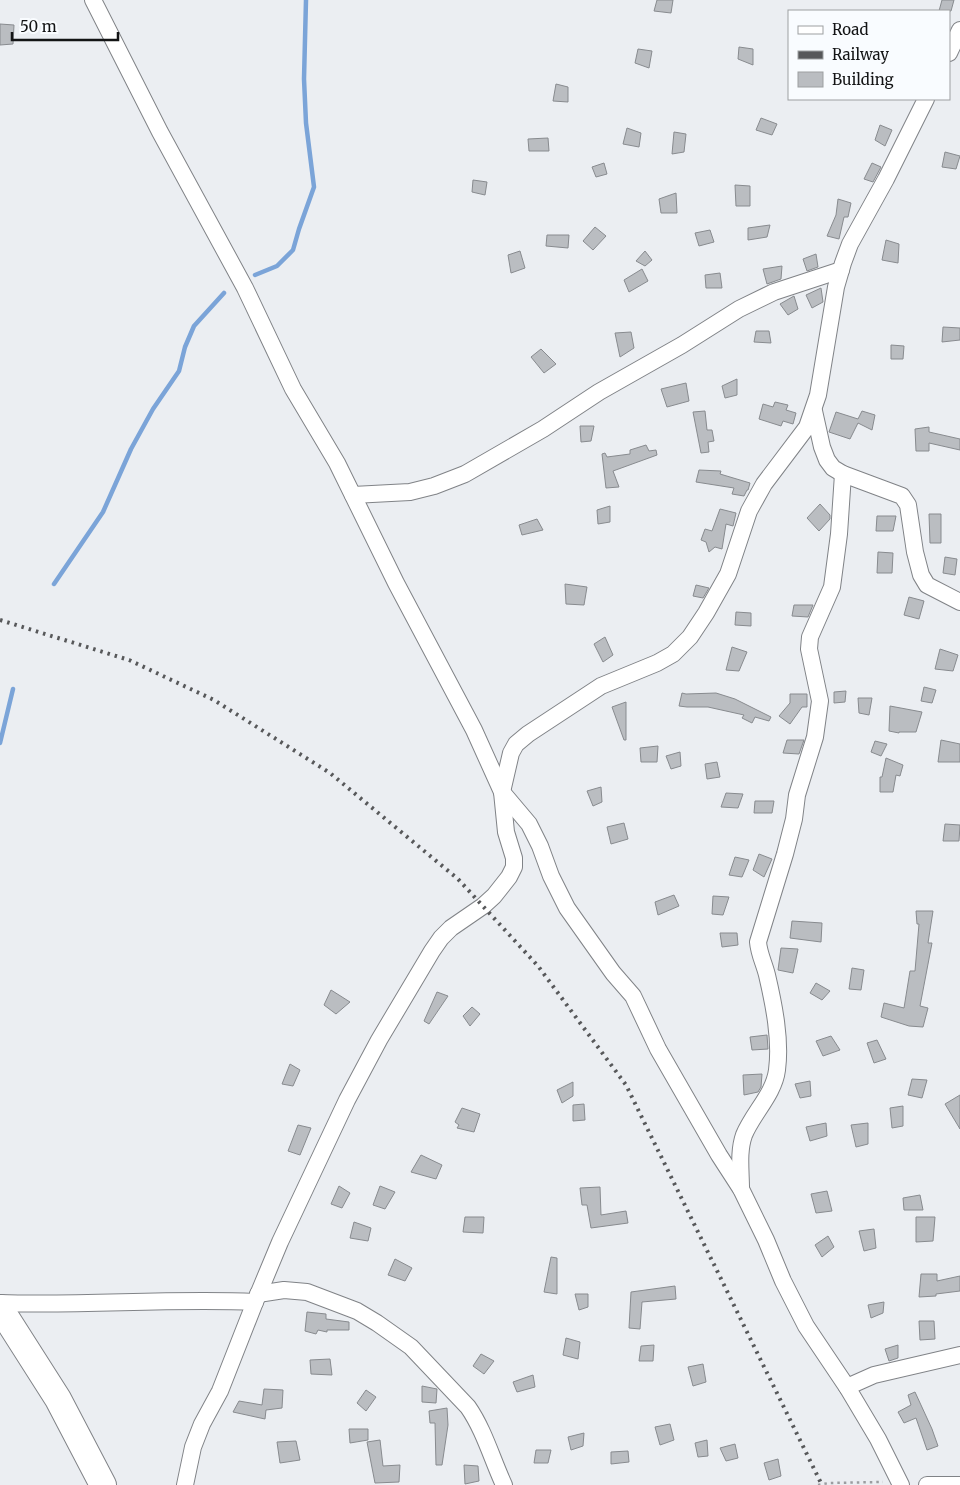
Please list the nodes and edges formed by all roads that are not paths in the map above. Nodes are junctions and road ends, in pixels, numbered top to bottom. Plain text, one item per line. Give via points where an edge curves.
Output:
1 (93, 0) edge
2 (960, 30) edge
3 (950, 51) edge
4 (926, 100) edge
5 (841, 270) junction
6 (814, 411) junction
7 (843, 474) junction
8 (353, 495) junction
9 (960, 602) edge
10 (502, 792) junction
11 (741, 1189) junction
12 (256, 1298) junction
13 (0, 1303) edge
14 (0, 1308) edge
15 (960, 1355) edge
16 (847, 1387) junction
17 (900, 1484) edge
18 (103, 1485) edge
19 (185, 1485) edge
20 (504, 1485) edge
21 (927, 1485) edge
22 (960, 1485) edge

1 - 8 street via 245,288 293,388
2 - 3 street
4 - 5 street via 850,244
5 - 6 street
5 - 8 street via 774,292 739,310 465,474 410,492
6 - 7 street via 827,460
6 - 10 street via 807,427 764,484 749,511 728,574 690,637 673,654 600,686 516,744
7 - 9 street via 902,496 908,505 921,575 927,585
7 - 11 street via 832,587 810,637 809,649 820,701 815,737 758,942 774,1011 779,1054 777,1073 742,1142
8 - 10 street via 474,730
10 - 11 street via 529,824 567,908 633,996 658,1049
10 - 12 street via 506,832 514,858 509,877 488,901 441,938 412,984 347,1100
11 - 16 street via 806,1326
12 - 13 street
12 - 19 street via 220,1391 196,1439
12 - 20 street via 284,1290 307,1292 357,1311 411,1347 475,1417
14 - 18 main road via 58,1399
15 - 16 street via 874,1375
16 - 17 street
21 - 22 street

